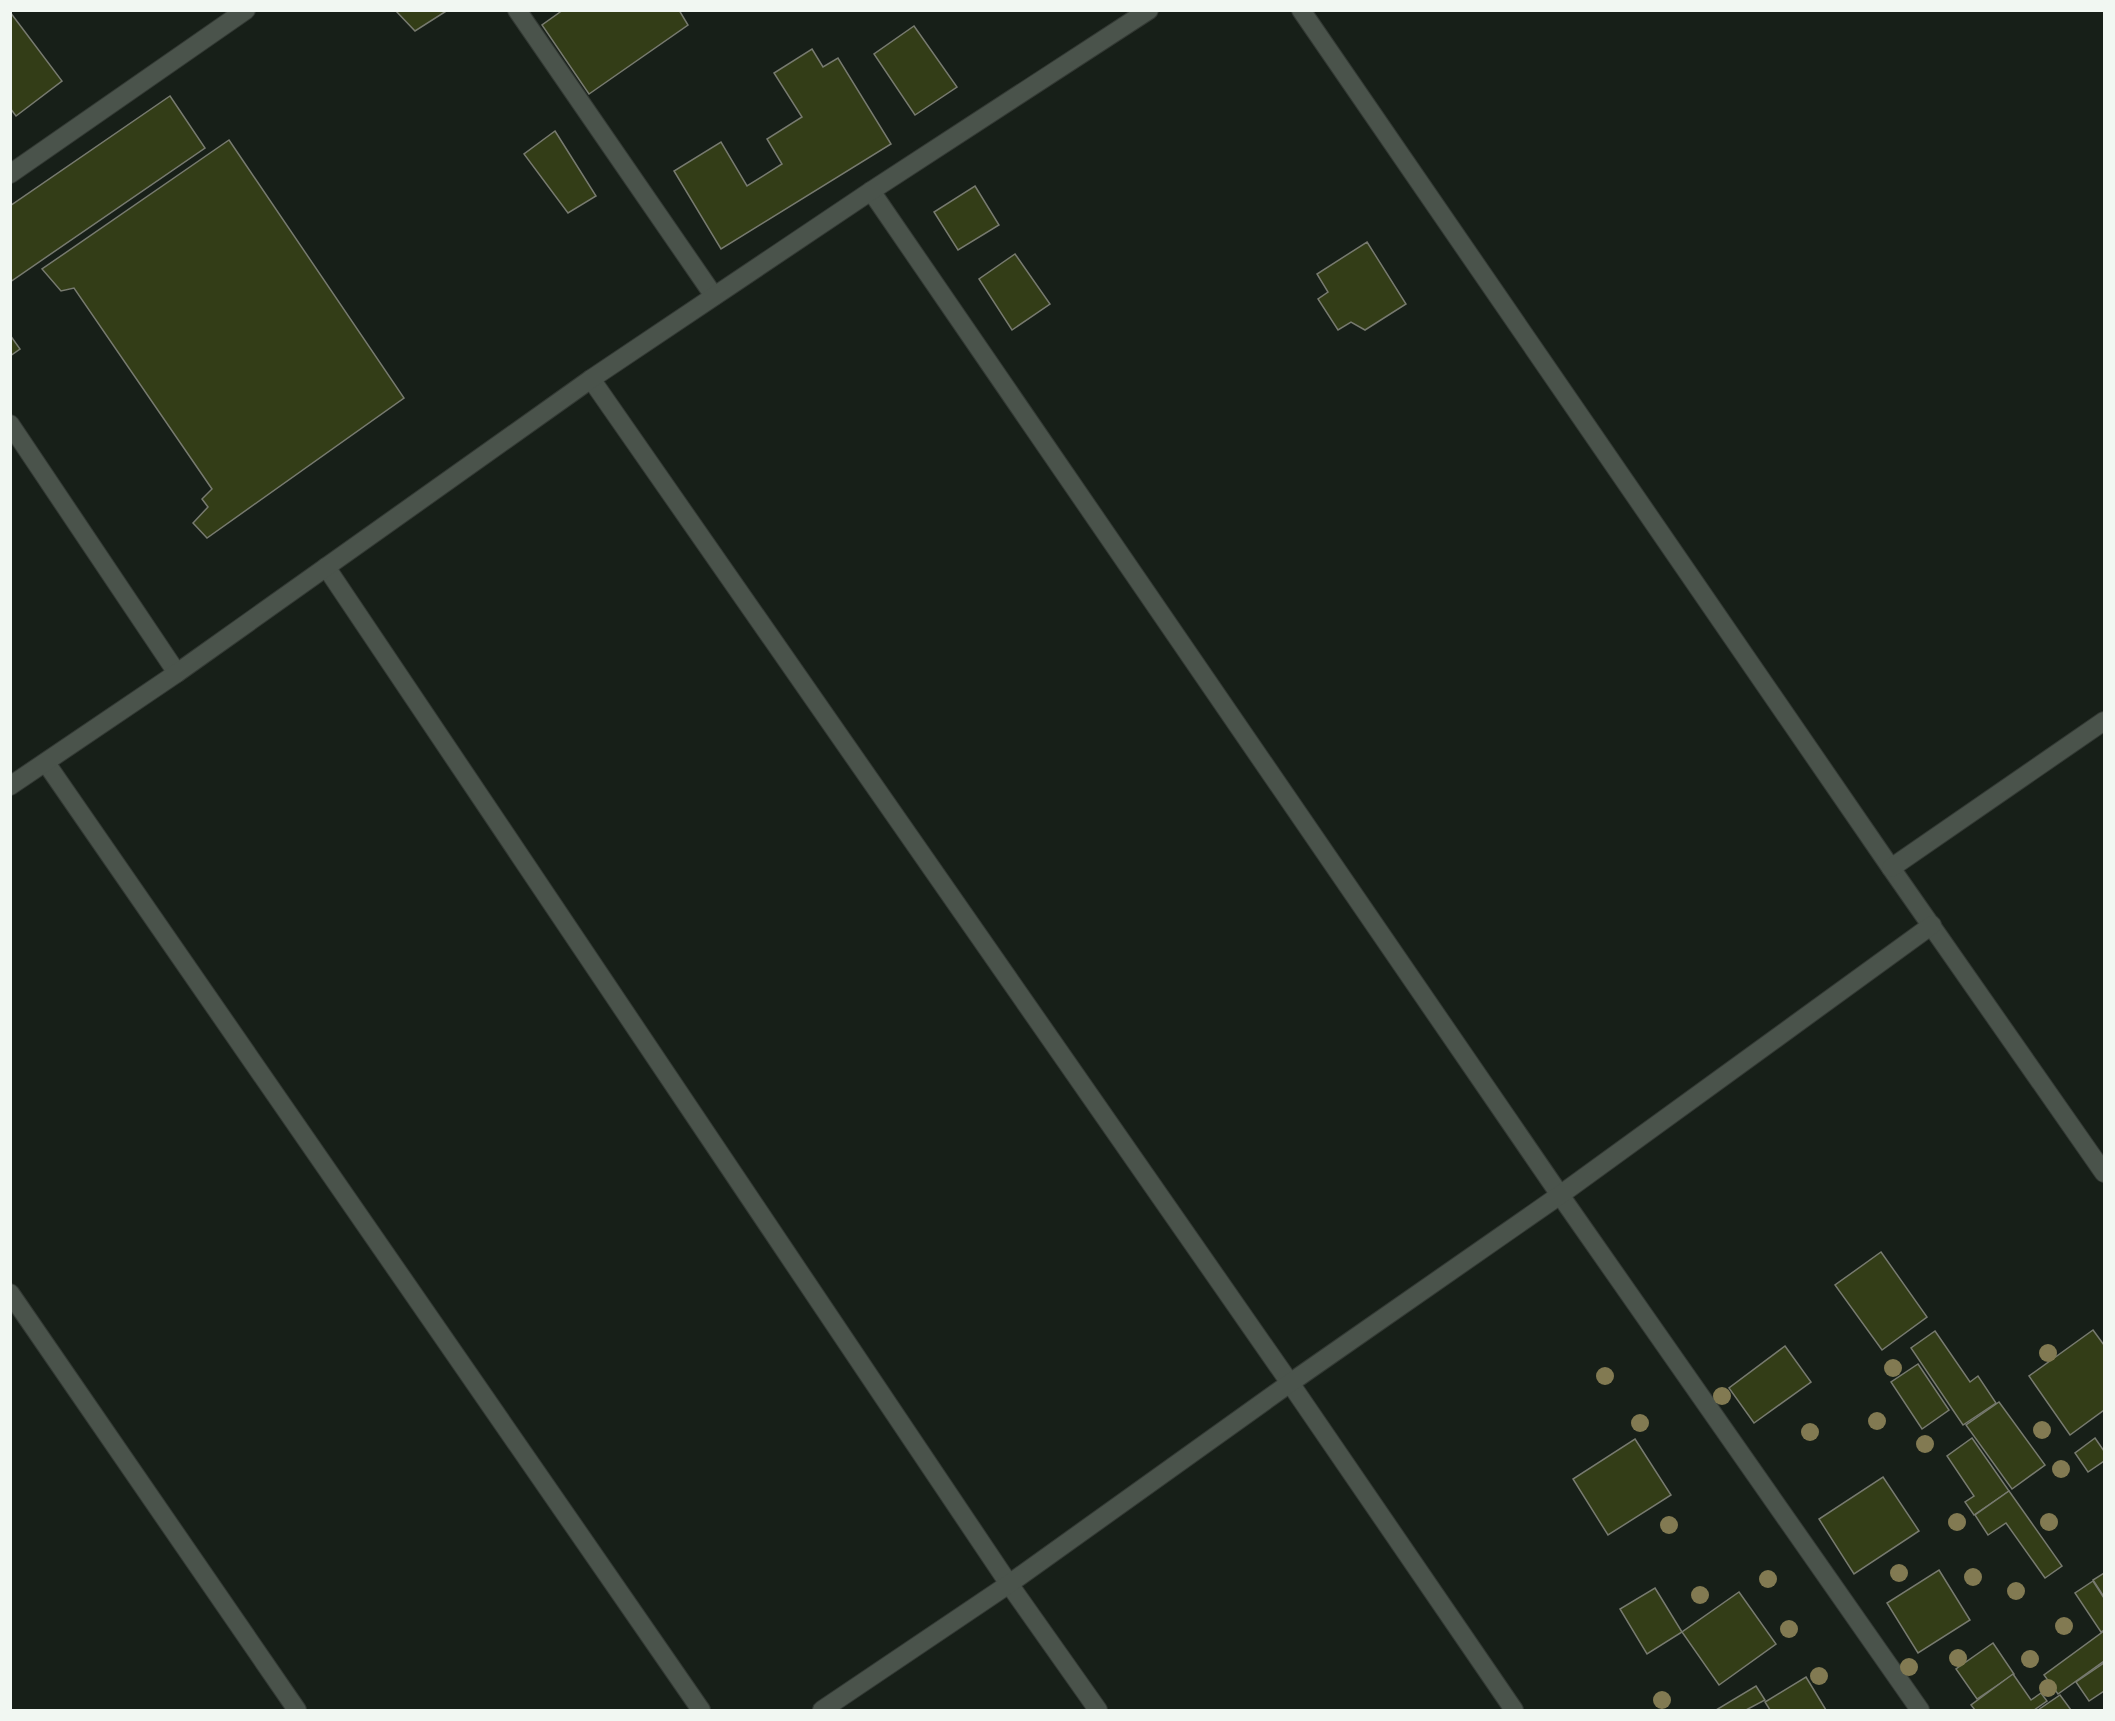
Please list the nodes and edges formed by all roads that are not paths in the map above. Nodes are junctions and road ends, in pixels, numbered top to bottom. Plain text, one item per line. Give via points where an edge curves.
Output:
1 (246, 10) edge
2 (517, 10) edge
3 (1149, 10) edge
4 (1301, 10) edge
5 (10, 174) edge
6 (872, 191) junction
7 (714, 296) junction
8 (591, 379) junction
9 (10, 424) edge
10 (326, 567) junction
11 (177, 673) junction
12 (2104, 721) edge
13 (46, 763) junction
14 (10, 786) edge
15 (1891, 868) junction
16 (1932, 925) junction
17 (2104, 1173) edge
18 (1560, 1195) junction
19 (10, 1293) edge
20 (1290, 1383) junction
21 (1009, 1584) junction
22 (297, 1710) edge
23 (701, 1710) edge
24 (822, 1710) edge
25 (1098, 1710) edge
26 (1514, 1710) edge
27 (1920, 1710) edge

1 - 5 street
2 - 7 street
3 - 6 street
4 - 15 street
6 - 7 street
6 - 18 street
7 - 8 street
8 - 10 street
8 - 20 street
9 - 11 street
10 - 11 street
10 - 21 street
11 - 13 street
12 - 15 street
13 - 14 street
13 - 23 street
15 - 16 street
16 - 17 street
16 - 18 street
18 - 20 street
18 - 27 street
19 - 22 street
20 - 21 street
20 - 26 street
21 - 24 street
21 - 25 street

